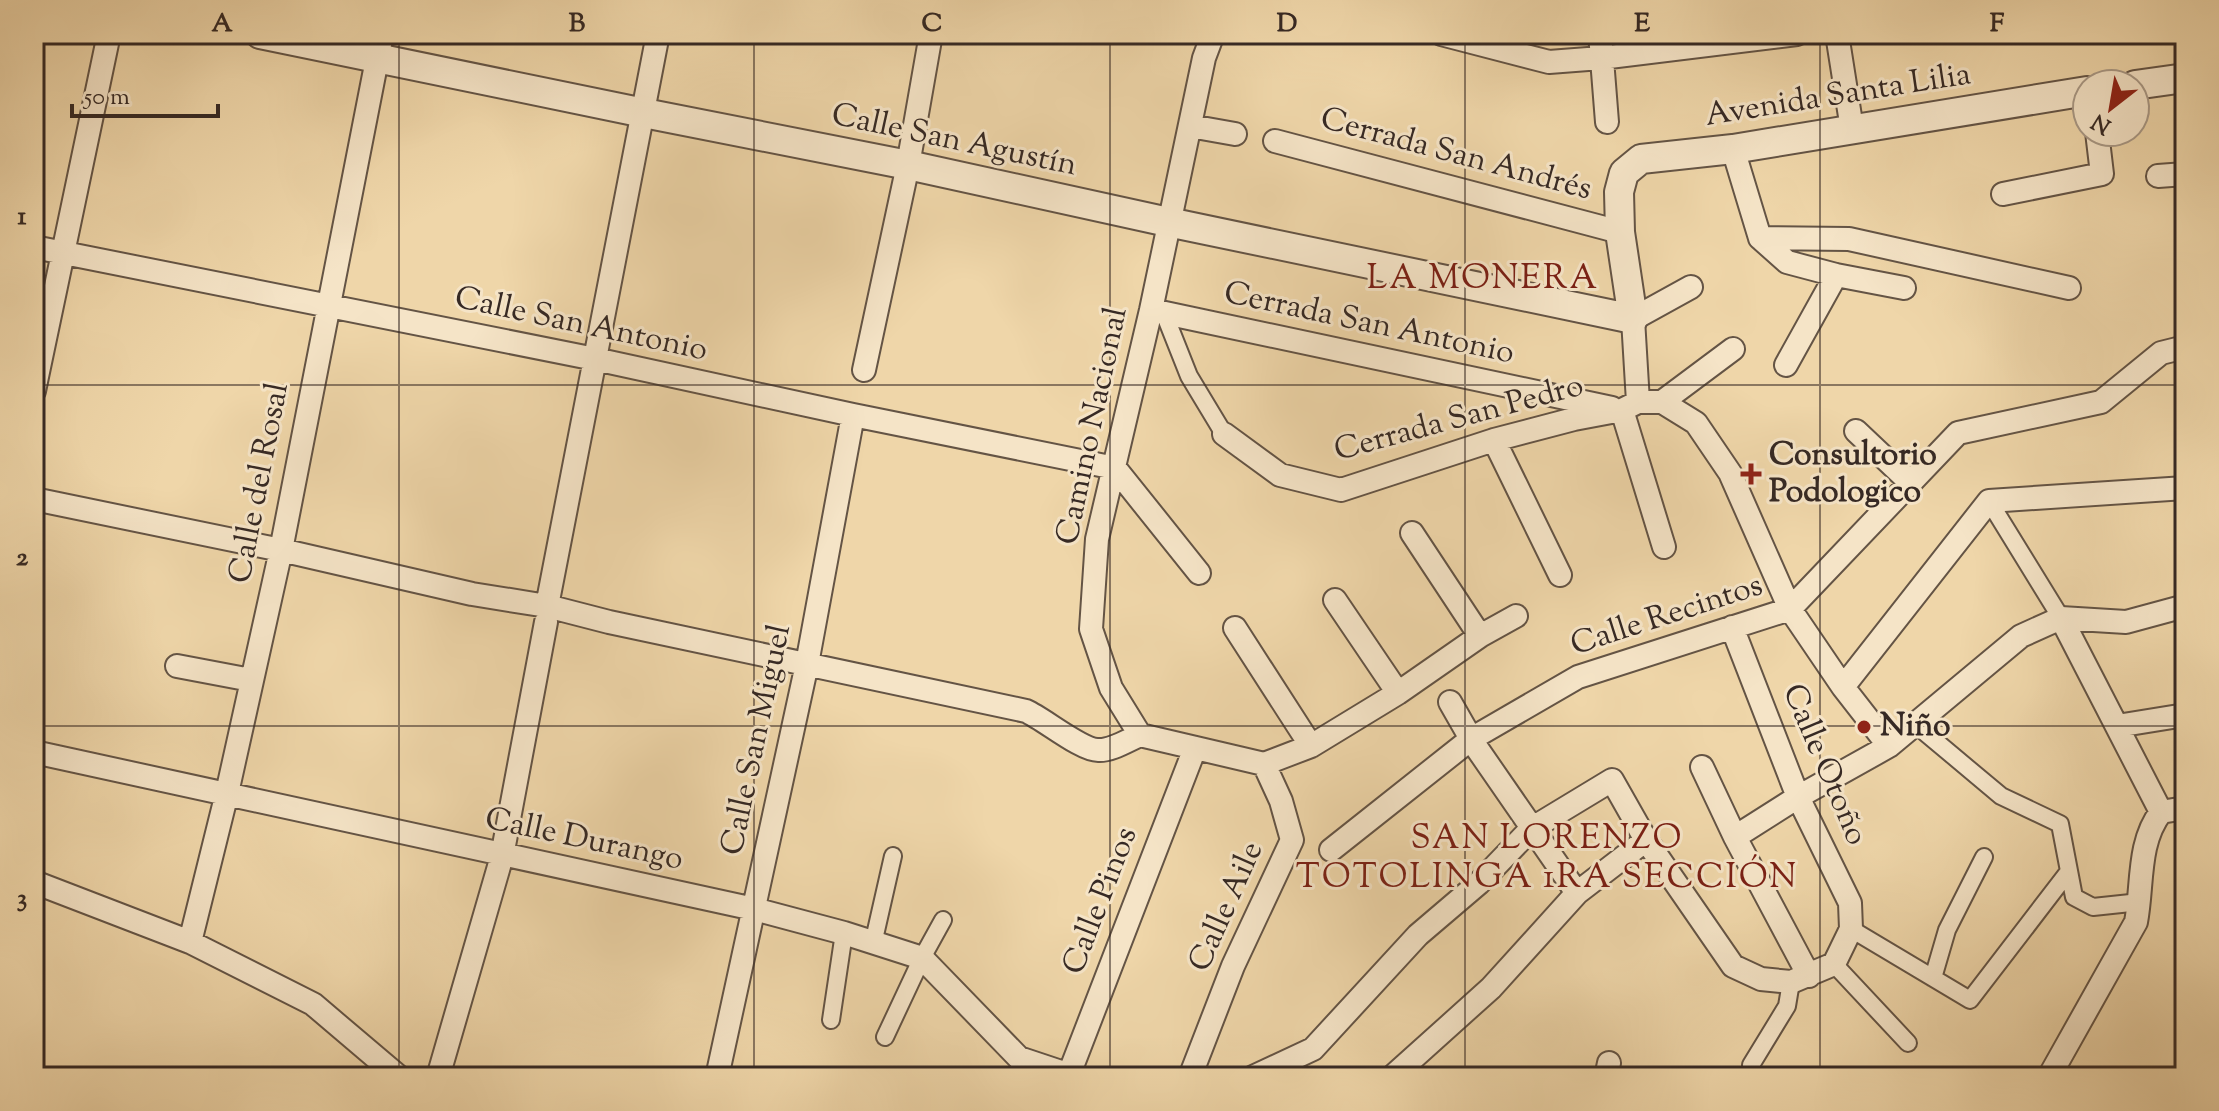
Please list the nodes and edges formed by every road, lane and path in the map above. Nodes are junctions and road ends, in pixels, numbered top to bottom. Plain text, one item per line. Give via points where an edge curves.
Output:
1 (109, 34) edge
2 (260, 34) edge
3 (658, 34) edge
4 (931, 34) edge
5 (1213, 34) edge
6 (1441, 34) edge
7 (1600, 34) edge
8 (1797, 34) edge
9 (1837, 34) edge
10 (379, 46) edge
11 (1601, 58) junction
12 (2185, 78) edge
13 (2151, 83) edge
14 (2071, 94) edge
15 (644, 113) junction
16 (1607, 122) dead end
17 (1190, 126) junction
18 (1852, 129) junction
19 (1235, 134) dead end
20 (1275, 141) dead end
21 (2099, 148) edge
22 (1733, 149) junction
23 (908, 165) junction
24 (2185, 174) edge
25 (2158, 176) dead end
26 (2003, 194) dead end
27 (1168, 222) junction
28 (1620, 232) junction
29 (1760, 238) junction
30 (34, 247) edge
31 (62, 253) junction
32 (1836, 275) junction
33 (1691, 287) dead end
34 (1904, 288) dead end
35 (2069, 288) dead end
36 (328, 306) junction
37 (1158, 311) junction
38 (1633, 319) junction
39 (2185, 347) edge
40 (1733, 349) dead end
41 (595, 359) junction
42 (1786, 365) dead end
43 (864, 370) dead end
44 (34, 391) edge
45 (1662, 402) junction
46 (1630, 406) junction
47 (853, 415) junction
48 (1856, 431) dead end
49 (1224, 434) joint
50 (1494, 440) junction
51 (1115, 468) junction
52 (1911, 483) junction
53 (2185, 488) edge
54 (34, 499) edge
55 (1989, 501) junction
56 (1412, 533) dead end
57 (1664, 547) dead end
58 (281, 550) junction
59 (1199, 573) dead end
60 (1560, 575) dead end
61 (1335, 600) dead end
62 (2185, 606) edge
63 (1790, 609) junction
64 (546, 614) junction
65 (1516, 616) dead end
66 (2061, 618) junction
67 (1732, 627) junction
68 (1235, 628) dead end
69 (1480, 636) junction
70 (807, 664) junction
71 (177, 666) dead end
72 (251, 680) junction
73 (1843, 687) junction
74 (1398, 693) junction
75 (1450, 702) dead end
76 (2185, 715) edge
77 (1915, 724) junction
78 (2117, 726) junction
79 (1140, 735) junction
80 (1471, 739) junction
81 (1311, 746) junction
82 (1889, 746) junction
83 (1195, 748) junction
84 (34, 752) edge
85 (1264, 764) junction
86 (1702, 767) dead end
87 (227, 793) junction
88 (1798, 797) junction
89 (2185, 808) edge
90 (2161, 812) junction
91 (1531, 829) junction
92 (1735, 837) junction
93 (1646, 840) junction
94 (1331, 850) dead end
95 (502, 856) junction
96 (893, 856) dead end
97 (1984, 857) dead end
98 (2069, 871) junction
99 (34, 882) edge
100 (1577, 893) junction
101 (2140, 902) junction
102 (754, 909) junction
103 (943, 920) dead end
104 (1851, 929) junction
105 (844, 933) junction
106 (190, 942) junction
107 (873, 944) junction
108 (922, 958) junction
109 (1834, 964) junction
110 (1933, 978) junction
111 (1800, 979) junction
112 (831, 1020) dead end
113 (885, 1037) dead end
114 (1908, 1043) dead end
115 (1751, 1065) dead end
116 (1071, 1076) edge
117 (399, 1077) edge
118 (438, 1077) edge
119 (717, 1077) edge
120 (1190, 1077) edge
121 (1253, 1077) edge
122 (1392, 1077) edge
123 (2049, 1077) edge

1 - 31 street
2 - 10 street, Calle San Agustín
3 - 15 street
4 - 23 street
5 - 17 street, Camino Nacional
6 - 11 street via 1549,62
7 - 11 street
8 - 11 street
9 - 18 street
10 - 15 street, Calle San Agustín
10 - 36 street, Calle del Rosal
11 - 16 street
12 - 13 street
14 - 18 street, Avenida Santa Lilia
15 - 23 street, Calle San Agustín
15 - 41 street
17 - 19 street
17 - 27 street, Camino Nacional
18 - 22 street, Avenida Santa Lilia
20 - 28 street, Cerrada San Andrés
21 - 26 street via 2102,174
22 - 28 street, Avenida Santa Lilia via 1641,159 1624,173
22 - 29 street
23 - 27 street, Calle San Agustín
23 - 43 street
24 - 25 street
27 - 37 street, Camino Nacional
27 - 38 street, Calle San Agustín
28 - 38 street
29 - 32 street via 1787,262
29 - 35 street via 1849,239
30 - 31 street, Calle San Antonio
31 - 36 street, Calle San Antonio
31 - 44 street
32 - 34 street
32 - 42 street
33 - 38 street
36 - 41 street, Calle San Antonio
36 - 58 street, Calle del Rosal
37 - 46 street, Cerrada San Antonio
37 - 49 street, Cerrada San Pedro
37 - 51 street, Camino Nacional
38 - 46 street
39 - 52 street, Calle Recintos via 2161,353 2101,402 1958,433
40 - 45 street
41 - 47 street, Calle San Antonio
41 - 64 street
45 - 46 street
45 - 63 street via 1696,423 1730,473
46 - 50 street, Cerrada San Pedro
46 - 57 street
47 - 51 street, Calle San Antonio
47 - 70 street, Calle San Miguel
48 - 52 street
49 - 50 street, Cerrada San Pedro via 1280,475 1341,490
50 - 60 street
51 - 59 street
51 - 79 street, Camino Nacional via 1097,539 1091,629 1111,688
52 - 63 street, Calle Recintos
53 - 55 street
54 - 58 street
55 - 66 street
55 - 73 street
56 - 69 street
58 - 64 street
58 - 72 street, Calle del Rosal
61 - 74 street
62 - 66 street via 2126,622
63 - 67 street, Calle Recintos
63 - 73 street
64 - 70 street
64 - 95 street
65 - 69 street
66 - 77 street via 2021,636
66 - 78 street
67 - 80 street, Calle Recintos via 1578,677
67 - 88 street, Calle Otoño
68 - 81 street
69 - 74 street
70 - 79 street via 1026,711 1088,749 1101,751
70 - 102 street, Calle San Miguel
71 - 72 street
72 - 87 street, Calle del Rosal
73 - 82 street
74 - 81 street
75 - 80 street
76 - 78 street
77 - 82 street
77 - 98 street via 2001,796 2060,824
78 - 90 street
79 - 83 street
80 - 91 street
80 - 94 street, Calle Recintos
81 - 85 street
82 - 88 street
83 - 85 street
83 - 116 street, Calle Pinos
84 - 87 street, Calle Durango
85 - 120 street, Calle Aile via 1292,840 1233,966
86 - 92 street
87 - 95 street, Calle Durango
87 - 106 street, Calle del Rosal
88 - 92 street
88 - 104 street, Calle Otoño via 1850,903
89 - 90 street
90 - 101 street via 2144,849
91 - 93 street via 1612,780
91 - 100 street
91 - 121 street via 1418,935 1313,1049
92 - 111 street
93 - 100 street
93 - 111 street via 1733,966 1761,979
95 - 102 street, Calle Durango
95 - 118 street
96 - 107 street
97 - 110 street via 1947,930
98 - 101 street via 2074,897 2093,907
98 - 110 street via 1970,1000
99 - 106 street
100 - 122 street via 1491,988
101 - 123 street via 2136,922
102 - 105 street, Calle Durango
102 - 119 street, Calle San Miguel
103 - 108 street
104 - 109 street
104 - 110 street
105 - 107 street, Calle Durango
105 - 112 street
106 - 117 street via 313,1004
107 - 108 street, Calle Durango
108 - 113 street
108 - 116 street, Calle Durango via 1019,1058
109 - 111 street
109 - 114 street
111 - 115 street

